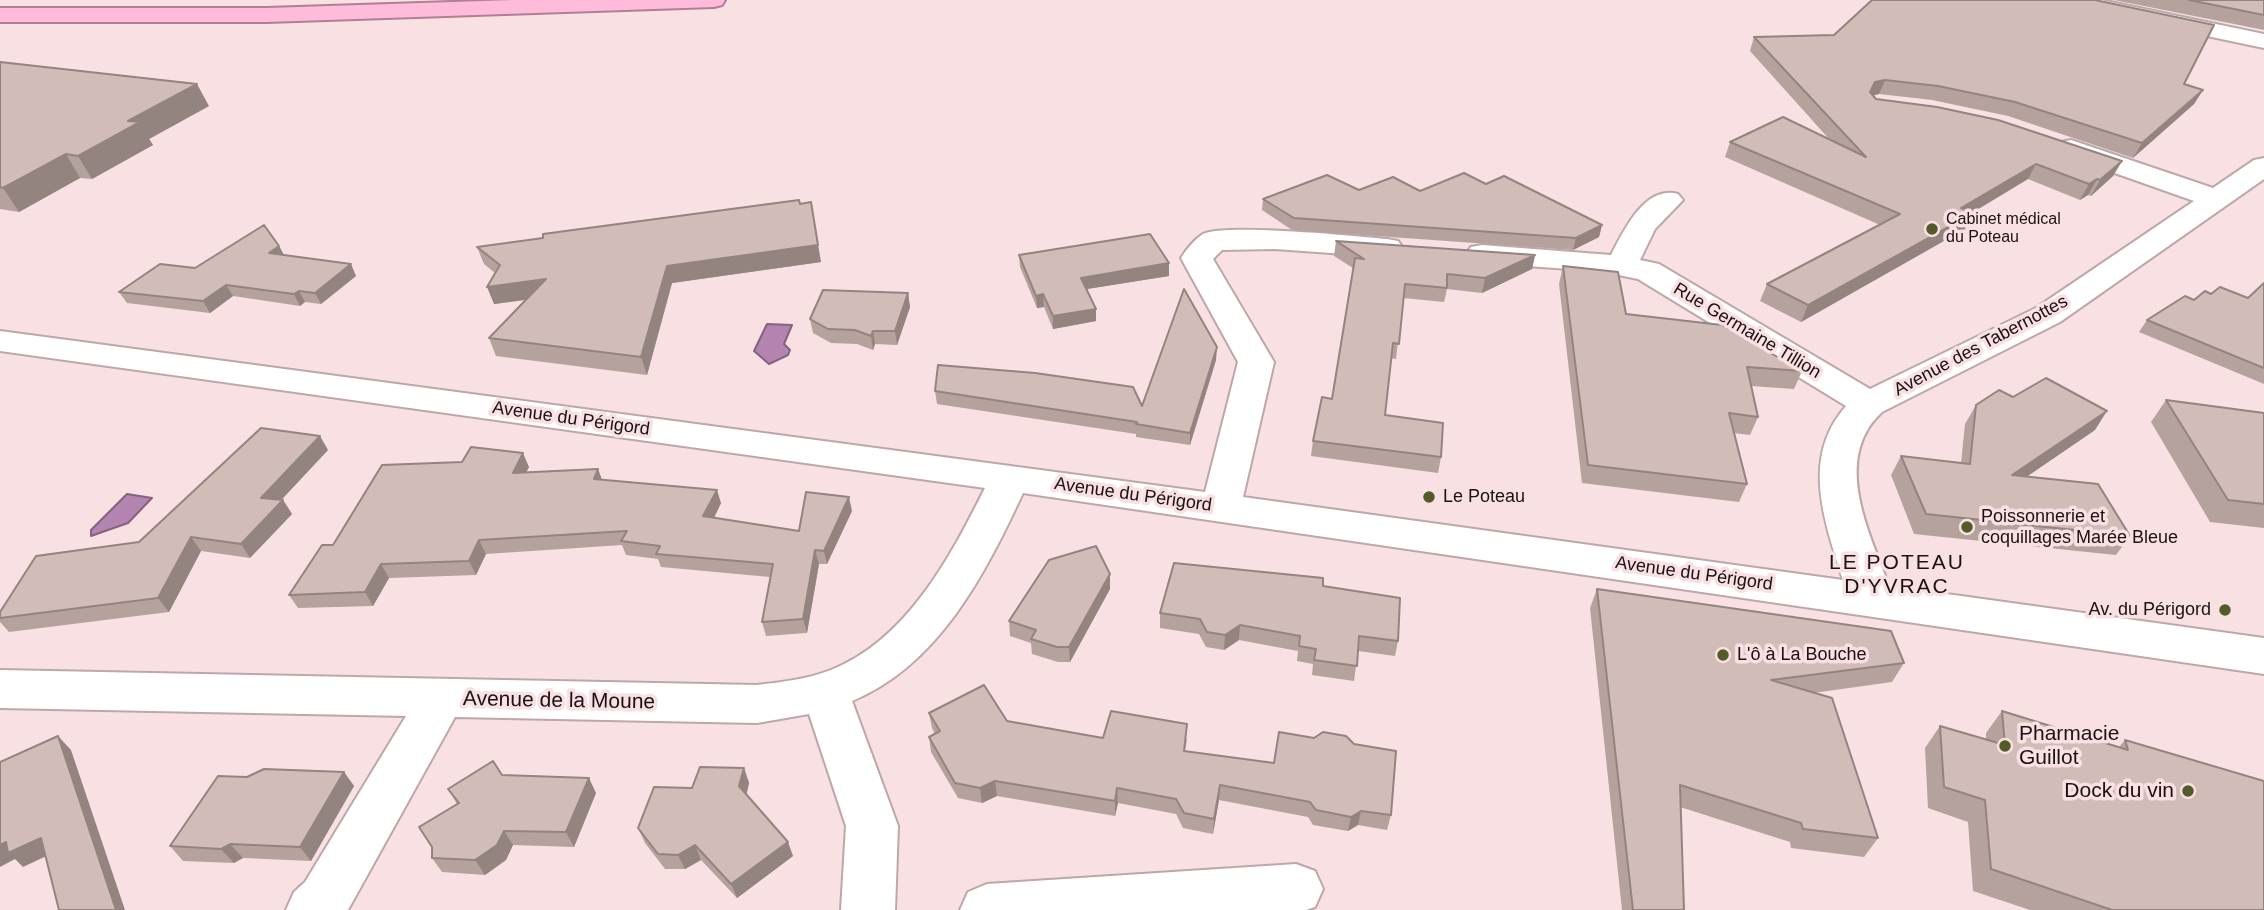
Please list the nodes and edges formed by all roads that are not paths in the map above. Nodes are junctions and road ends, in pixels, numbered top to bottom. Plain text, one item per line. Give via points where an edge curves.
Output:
1 (714, 0) edge
2 (2069, 0) edge
3 (0, 15) edge
4 (2264, 41) edge
5 (2043, 138) edge
6 (2264, 166) edge
7 (2218, 199) junction
8 (1668, 200) dead end
9 (1621, 266) junction
10 (0, 341) edge
11 (1869, 404) junction
12 (1010, 478) junction
13 (1221, 507) junction
14 (1871, 599) junction
15 (2264, 656) edge
16 (0, 688) edge
17 (825, 690) junction
18 (441, 699) junction
19 (1296, 888) dead end
20 (313, 910) edge
21 (869, 910) edge
22 (987, 910) edge

1 - 3 highway via 267,15
2 - 4 street
5 - 7 street
6 - 7 street, Avenue des Tabernottes
7 - 11 street, Avenue des Tabernottes via 2048,316
8 - 9 street via 1642,225
9 - 11 street, Rue Germaine Tillion via 1648,271
9 - 13 street, Rue Germaine Tillion via 1275,240 1214,241 1197,258 1256,362
10 - 12 street, Avenue du Périgord
11 - 14 street, Avenue des Tabernottes via 1849,428 1836,473 1840,501
12 - 13 street, Avenue du Périgord
12 - 17 street, Avenue de la Moune via 993,514 918,630 879,666
13 - 14 street, Avenue du Périgord
14 - 15 street, Avenue du Périgord
16 - 18 street, Avenue de la Moune
17 - 18 street, Avenue de la Moune via 796,700 757,704
17 - 21 street via 872,825
18 - 20 street via 324,900
19 - 22 street

